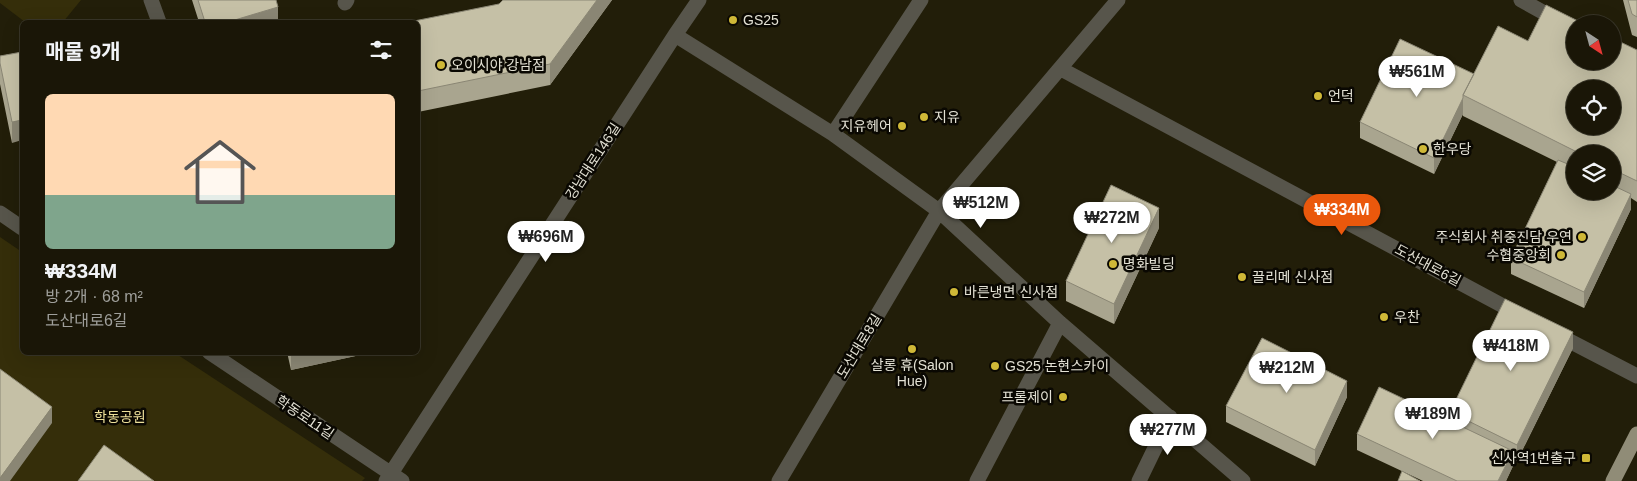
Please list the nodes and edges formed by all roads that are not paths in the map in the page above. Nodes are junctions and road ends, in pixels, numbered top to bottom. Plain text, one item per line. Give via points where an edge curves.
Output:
1 (151, 0) edge
2 (921, 0) edge
3 (1118, 0) edge
4 (1521, 0) edge
5 (691, 3) edge
6 (158, 20) edge
7 (1566, 25) edge
8 (675, 35) junction
9 (1061, 69) junction
10 (833, 134) junction
11 (939, 211) junction
12 (0, 213) edge
13 (20, 227) edge
14 (1060, 323) junction
15 (213, 355) edge
16 (1637, 376) edge
17 (1170, 417) junction
18 (1637, 434) edge
19 (393, 479) edge
20 (779, 481) edge
21 (977, 481) edge
22 (1139, 481) edge
23 (1242, 481) edge
24 (1613, 481) edge

1 - 6 street
2 - 10 street
3 - 9 street, 도산대로8길
4 - 7 street
5 - 8 street, 강남대로146길
8 - 10 street
8 - 19 street, 강남대로146길
9 - 11 street, 도산대로8길
9 - 16 street, 도산대로6길
10 - 11 street
11 - 14 street
11 - 20 street, 도산대로8길
12 - 13 street
14 - 17 street
14 - 21 street
15 - 19 street, 학동로11길
17 - 22 street
17 - 23 street
18 - 24 main road

